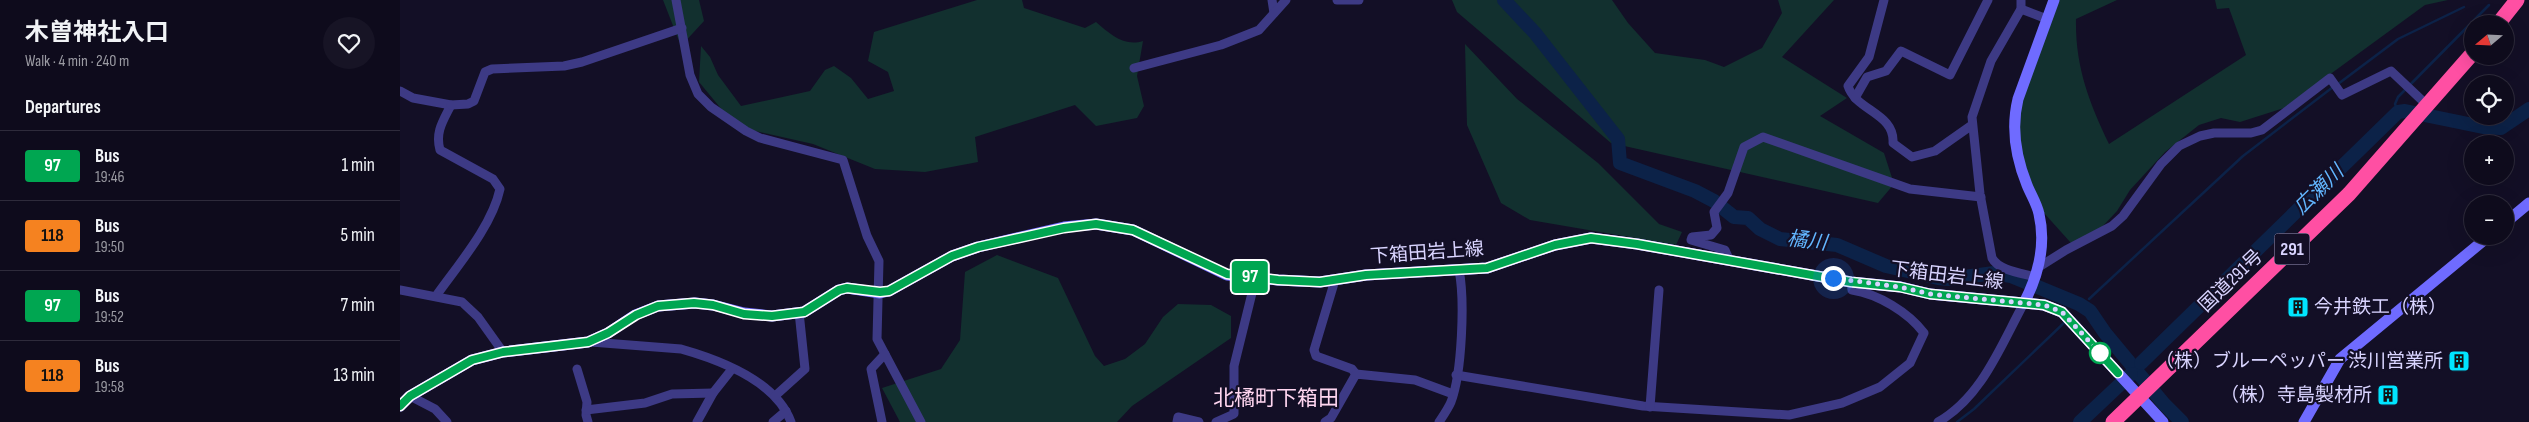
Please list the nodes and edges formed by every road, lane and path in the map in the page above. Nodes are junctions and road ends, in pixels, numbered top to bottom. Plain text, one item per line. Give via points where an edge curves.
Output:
1 (676, 0) edge
2 (1272, 0) edge
3 (1286, 0) edge
4 (1337, 0) edge
5 (1359, 0) edge
6 (1884, 0) edge
7 (1988, 0) edge
8 (2054, 0) edge
9 (2518, 0) edge
10 (2021, 5) edge
11 (1274, 13) junction
12 (2506, 15) edge
13 (2047, 20) junction
14 (682, 28) junction
15 (2464, 63) edge
16 (1134, 68) dead end
17 (400, 91) edge
18 (1855, 98) junction
19 (451, 105) junction
20 (2423, 111) junction
21 (1972, 125) junction
22 (1981, 197) junction
23 (2529, 203) edge
24 (2514, 216) edge
25 (2479, 245) edge
26 (1729, 259) junction
27 (1459, 270) junction
28 (2037, 274) junction
29 (1335, 280) junction
30 (1255, 281) dead end
31 (1851, 282) junction
32 (400, 290) edge
33 (1659, 290) dead end
34 (880, 292) junction
35 (436, 296) junction
36 (2027, 297) junction
37 (799, 312) junction
38 (588, 342) junction
39 (503, 352) junction
40 (885, 354) junction
41 (577, 369) dead end
42 (732, 369) junction
43 (1356, 374) junction
44 (1456, 375) junction
45 (2139, 391) junction
46 (713, 393) junction
47 (1454, 394) junction
48 (410, 396) junction
49 (775, 396) junction
50 (400, 406) edge
51 (1650, 407) junction
52 (586, 410) junction
53 (786, 410) junction
54 (1788, 419) edge
55 (447, 422) edge
56 (588, 422) edge
57 (697, 422) edge
58 (773, 422) edge
59 (791, 422) edge
60 (882, 422) edge
61 (921, 422) edge
62 (1177, 422) edge
63 (1199, 422) edge
64 (1216, 422) edge
65 (1325, 422) edge
66 (1439, 422) edge
67 (1938, 422) edge
68 (2113, 422) edge
69 (2163, 422) edge
70 (2304, 422) edge

1 - 14 street
2 - 11 street
3 - 11 street
4 - 5 street
6 - 18 street via 1870,57 1848,86
7 - 18 street via 1950,75 1901,51 1886,71 1867,77
8 - 13 main road
9 - 12 highway
10 - 13 street
10 - 21 street via 1991,61
11 - 16 street via 1259,30 1221,45
13 - 28 main road via 2018,100 2013,128 2026,184 2039,213
14 - 19 street via 564,66 492,69 485,72 474,101
14 - 34 street via 690,74 698,94 711,108 760,138 843,160 879,261
15 - 20 highway, 国道291号 / 291
17 - 19 street via 413,98
18 - 21 street via 1886,121 1894,136 1893,143 1912,156 1935,152
19 - 35 street via 439,127 437,139 440,150 493,179 500,189 498,200 474,242
20 - 28 street via 2412,91 2391,71 2342,95 2331,79 2262,130 2214,133 2179,146 2112,226 2066,250
20 - 45 highway, 国道291号 / 291 via 2349,194 2163,375
21 - 22 street
22 - 26 street via 1910,189 1763,137 1744,147 1728,193 1714,212 1717,228 1712,234 1692,237 1691,240 1725,250
22 - 28 street via 1995,263
23 - 24 main road
25 - 70 main road via 2340,359
26 - 27 main road, 下箱田岩上線 via 1591,238 1555,245 1487,268
26 - 31 main road, 下箱田岩上線
27 - 29 main road, 下箱田岩上線
27 - 44 street via 1463,290
28 - 36 main road
29 - 34 main road, 下箱田岩上線 via 1278,280 1227,274 1133,230 1096,224 978,247 952,256 889,291
29 - 43 street via 1314,350 1316,356 1352,369
30 - 64 street via 1234,366 1234,414
31 - 36 main road, 下箱田岩上線 via 1930,294
31 - 54 street via 1852,290 1869,293 1914,320 1924,333 1920,346 1910,363 1880,387 1842,403
32 - 35 street
33 - 51 street
34 - 37 main road, 下箱田岩上線 via 847,288
34 - 40 street via 877,339
35 - 39 street via 462,302 478,317
36 - 45 main road, 下箱田岩上線 via 2062,312
36 - 67 street via 1980,384
37 - 38 main road, 下箱田岩上線 via 762,316 713,305 665,304 636,315
37 - 49 street via 805,370
38 - 39 main road, 下箱田岩上線
38 - 42 street via 681,349
39 - 48 main road, 下箱田岩上線 via 472,360
40 - 60 street via 871,369
40 - 61 street
41 - 52 street via 587,402
42 - 46 street
42 - 49 street
43 - 47 street via 1415,380
43 - 65 street via 1331,418
44 - 47 street
44 - 51 street
45 - 68 highway, 国道291号 / 291
45 - 69 main road, 下箱田岩上線
46 - 52 street via 672,394 645,403
46 - 57 street
47 - 66 street
48 - 50 main road, 下箱田岩上線
48 - 55 street via 434,409
49 - 53 street
51 - 54 street
52 - 56 street
53 - 58 street
53 - 59 street
62 - 63 street via 1178,418

